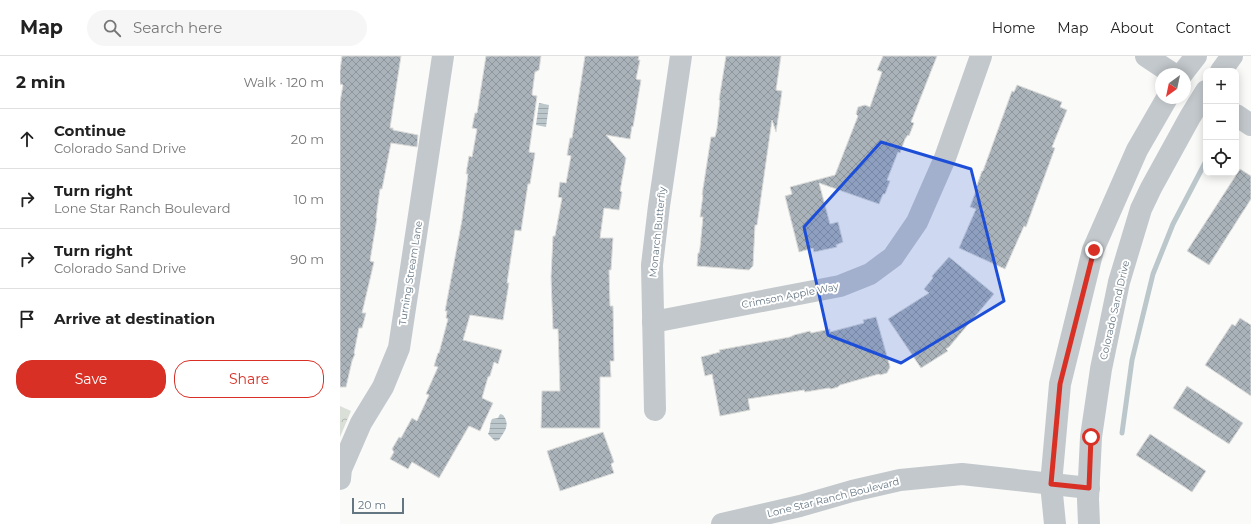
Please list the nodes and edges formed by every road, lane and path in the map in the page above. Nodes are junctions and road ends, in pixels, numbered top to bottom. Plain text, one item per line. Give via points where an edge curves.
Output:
1 (443, 56) edge
2 (681, 56) edge
3 (981, 56) edge
4 (1146, 56) edge
5 (1196, 56) edge
6 (1232, 56) edge
7 (1164, 68) edge
8 (1187, 68) edge
9 (1223, 68) edge
10 (1191, 85) edge
11 (1203, 92) edge
12 (1203, 96) edge
13 (1164, 104) edge
14 (1239, 117) edge
15 (1251, 125) edge
16 (653, 322) junction
17 (655, 410) dead end
18 (340, 479) edge
19 (1051, 484) junction
20 (1089, 488) junction
21 (722, 524) edge
22 (1055, 524) edge
23 (1089, 524) edge

1 - 18 street, Turning Stream Lane via 399,348 383,387 361,423 341,469
2 - 16 street, Monarch Butterfly via 658,206 652,265
3 - 16 street, Crimson Apple Way via 945,158 917,222 893,257 870,274 840,286
4 - 7 street
5 - 8 street
6 - 9 street
10 - 11 street
12 - 20 street, Colorado Sand Drive via 1141,209 1119,282 1093,422
13 - 19 street via 1137,150 1094,250 1060,384
14 - 15 street
16 - 17 street, Monarch Butterfly
19 - 20 street, Lone Star Ranch Boulevard
19 - 21 street, Lone Star Ranch Boulevard via 962,474 900,480
19 - 22 street
20 - 23 street, Colorado Sand Drive

